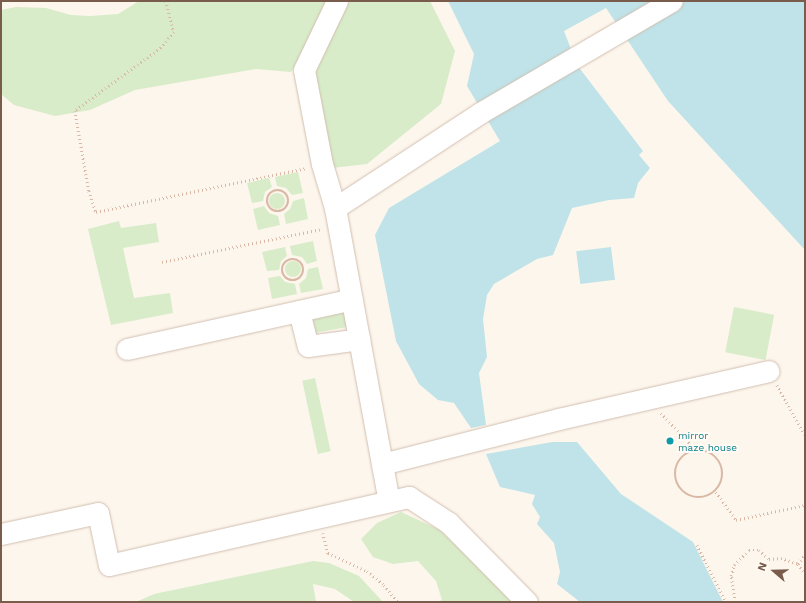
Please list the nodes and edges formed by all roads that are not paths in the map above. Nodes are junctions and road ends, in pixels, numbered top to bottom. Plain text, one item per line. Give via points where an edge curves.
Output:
1 (337, 1) edge
2 (672, 1) edge
3 (335, 208) junction
4 (352, 300) junction
5 (299, 310) junction
6 (360, 339) junction
7 (127, 349) dead end
8 (769, 371) road end
9 (382, 464) junction
10 (389, 501) junction
11 (1, 534) edge
12 (527, 602) edge

1 - 3 lane via 304,70 322,164
2 - 3 lane via 480,113
3 - 4 lane
4 - 5 lane
4 - 6 lane
5 - 6 lane via 308,346
5 - 7 lane
6 - 9 lane
8 - 9 lane
9 - 10 lane
10 - 11 lane via 109,565 98,513
10 - 12 lane via 409,497 449,523

